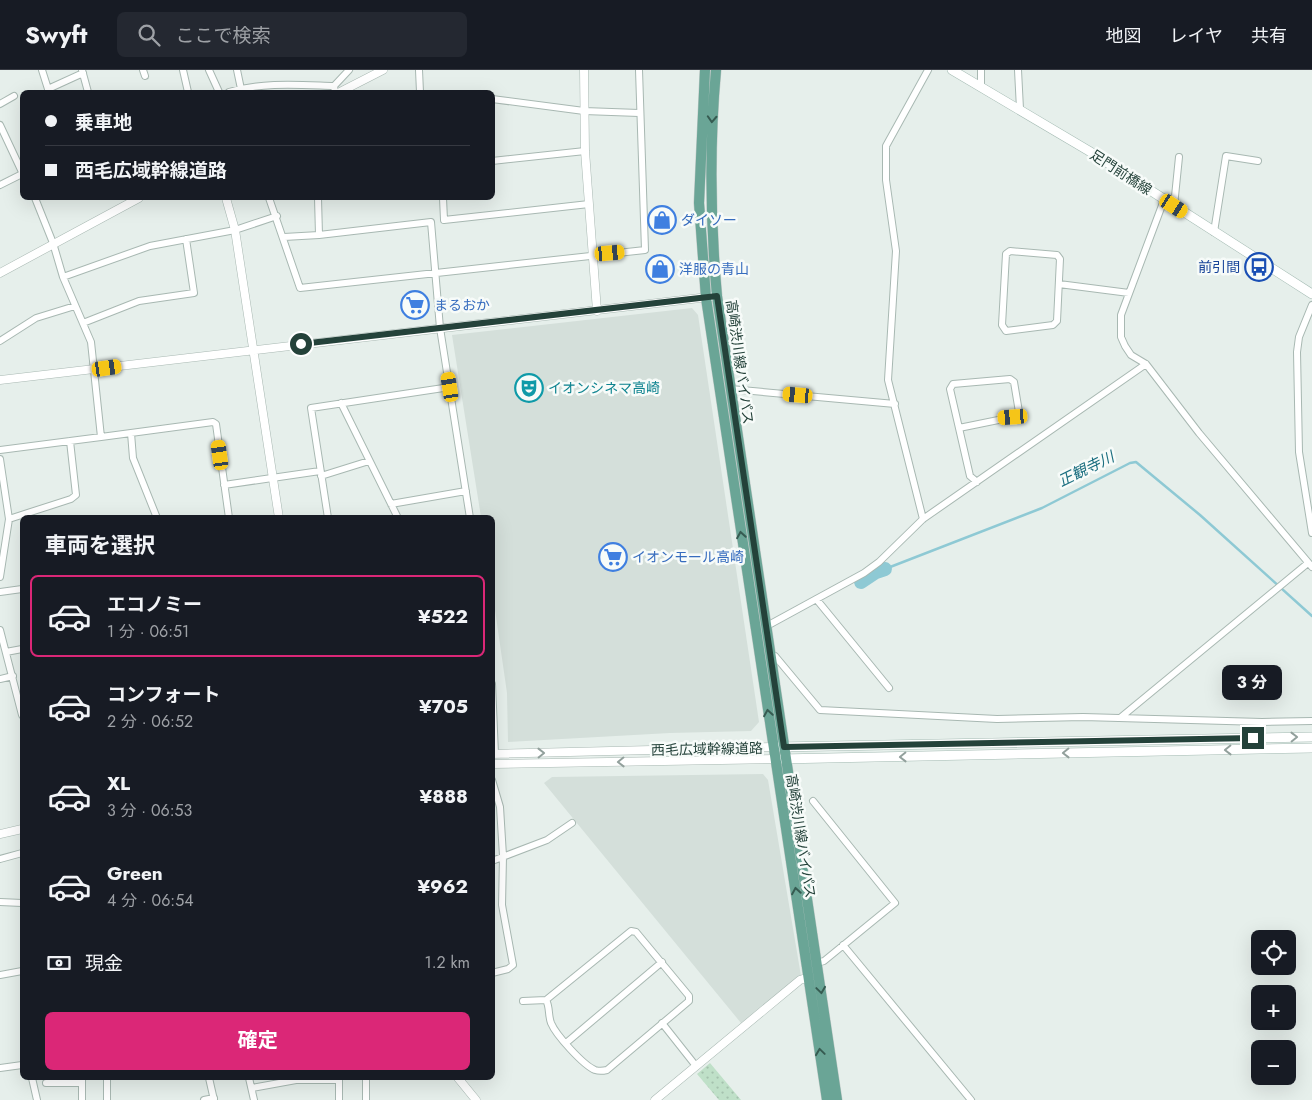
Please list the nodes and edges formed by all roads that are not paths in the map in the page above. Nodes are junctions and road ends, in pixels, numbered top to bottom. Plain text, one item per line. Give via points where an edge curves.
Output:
1 (42, 70) edge
2 (183, 70) edge
3 (209, 70) edge
4 (237, 70) edge
5 (348, 70) edge
6 (383, 70) edge
7 (419, 70) edge
8 (584, 70) edge
9 (639, 70) edge
10 (705, 70) edge
11 (716, 70) edge
12 (928, 70) edge
13 (952, 70) edge
14 (981, 70) edge
15 (1018, 70) edge
16 (82, 71) edge
17 (981, 86) junction
18 (241, 89) junction
19 (334, 89) edge
20 (87, 90) edge
21 (188, 90) edge
22 (218, 90) edge
23 (237, 90) edge
24 (344, 90) edge
25 (420, 90) edge
26 (14, 96) dead end
27 (495, 99) edge
28 (0, 104) edge
29 (1020, 109) junction
30 (584, 111) junction
31 (639, 113) junction
32 (0, 125) edge
33 (585, 150) junction
34 (1178, 157) dead end
35 (1258, 160) dead end
36 (495, 161) edge
37 (20, 169) edge
38 (20, 174) edge
39 (0, 185) edge
40 (36, 200) edge
41 (135, 200) edge
42 (226, 200) edge
43 (270, 200) edge
44 (318, 200) edge
45 (443, 200) edge
46 (1164, 200) junction
47 (589, 204) junction
48 (1174, 206) junction
49 (277, 216) junction
50 (234, 230) junction
51 (1214, 232) junction
52 (319, 235) junction
53 (284, 237) junction
54 (186, 239) junction
55 (53, 243) junction
56 (593, 255) junction
57 (0, 273) edge
58 (435, 274) junction
59 (63, 277) junction
60 (1059, 284) junction
61 (1129, 293) junction
62 (1312, 294) edge
63 (711, 297) junction
64 (1312, 305) edge
65 (75, 306) junction
66 (596, 311) junction
67 (83, 323) junction
68 (440, 328) junction
69 (0, 341) edge
70 (252, 350) junction
71 (1146, 364) junction
72 (94, 370) junction
73 (0, 380) edge
74 (450, 387) junction
75 (730, 389) junction
76 (341, 403) junction
77 (895, 404) junction
78 (958, 428) junction
79 (131, 433) junction
80 (100, 437) junction
81 (70, 441) junction
82 (0, 450) edge
83 (0, 458) edge
84 (370, 461) junction
85 (321, 474) junction
86 (273, 478) junction
87 (977, 482) junction
88 (224, 485) junction
89 (466, 491) junction
90 (391, 504) junction
91 (37, 514) edge
92 (156, 515) edge
93 (229, 515) edge
94 (279, 515) edge
95 (328, 515) edge
96 (396, 515) edge
97 (470, 515) edge
98 (20, 517) edge
99 (10, 519) junction
100 (923, 519) junction
101 (1312, 533) edge
102 (1310, 565) edge
103 (0, 577) edge
104 (20, 589) edge
105 (0, 592) edge
106 (817, 600) junction
107 (765, 627) junction
108 (0, 630) edge
109 (20, 649) edge
110 (6, 652) junction
111 (769, 657) junction
112 (13, 676) junction
113 (0, 679) edge
114 (889, 688) dead end
115 (20, 706) edge
116 (1120, 718) junction
117 (1312, 721) edge
118 (1312, 736) edge
119 (773, 747) junction
120 (784, 747) junction
121 (1312, 748) edge
122 (495, 754) edge
123 (786, 759) junction
124 (775, 760) junction
125 (495, 764) edge
126 (813, 801) dead end
127 (496, 802) edge
128 (572, 823) dead end
129 (20, 829) edge
130 (0, 834) edge
131 (20, 854) edge
132 (503, 856) junction
133 (0, 859) edge
134 (495, 860) edge
135 (0, 902) edge
136 (20, 903) edge
137 (843, 945) junction
138 (662, 962) junction
139 (817, 963) junction
140 (20, 971) edge
141 (495, 971) edge
142 (0, 975) edge
143 (809, 977) junction
144 (546, 1000) junction
145 (523, 1001) dead end
146 (662, 1023) junction
147 (566, 1043) junction
148 (20, 1065) edge
149 (696, 1066) junction
150 (0, 1068) edge
151 (32, 1080) edge
152 (82, 1080) edge
153 (106, 1080) edge
154 (210, 1080) edge
155 (250, 1080) edge
156 (296, 1080) edge
157 (339, 1080) edge
158 (366, 1080) edge
159 (460, 1080) edge
160 (46, 1083) dead end
161 (252, 1088) junction
162 (214, 1099) edge
163 (37, 1100) edge
164 (82, 1100) edge
165 (107, 1100) edge
166 (204, 1100) edge
167 (254, 1100) edge
168 (339, 1100) edge
169 (366, 1100) edge
170 (476, 1100) edge
171 (655, 1100) edge
172 (827, 1100) edge
173 (837, 1100) edge
174 (971, 1100) edge

1 - 16 street via 48,88
2 - 21 street
3 - 22 street
4 - 18 street
5 - 19 street
6 - 24 street
7 - 25 street
8 - 30 street
9 - 31 street
10 - 63 main road, 高崎渋川線バイパス via 698,203
11 -> 63 main road, 高崎渋川線バイパス via 710,157
12 - 77 street via 886,146 886,180 896,251 888,380
13 - 17 main road, 足門前橋線
14 - 17 street
15 - 29 street
16 - 20 street
17 - 29 main road, 足門前橋線
18 - 19 street via 282,84
18 - 23 street
26 - 28 street
27 - 30 street
29 - 46 main road, 足門前橋線
30 - 31 street
30 - 33 street
31 - 56 street via 645,250
32 - 37 street
33 - 36 street
33 - 47 street
34 - 48 street
35 - 51 street via 1226,156
38 - 39 street
40 - 55 street
41 - 55 street
42 - 50 street
43 - 49 street
44 - 52 street
45 - 47 street via 444,220
46 - 48 main road, 足門前橋線
46 - 61 street
47 - 56 street
48 - 51 main road, 足門前橋線
49 - 50 street
49 - 53 street
50 - 54 street
50 - 70 street
51 - 62 main road, 足門前橋線
52 - 53 street
52 - 58 street via 430,222
53 - 58 street via 300,288
54 - 59 street via 150,246
54 - 67 street via 194,293 139,301
55 - 57 street
55 - 59 street
56 - 58 street
56 - 66 street
58 - 68 street
59 - 65 street
60 - 60 street via 1060,259 1057,255 1010,251 1006,254 1002,325 1006,331 1052,325 1057,321
60 - 61 street
61 - 71 street via 1121,315 1121,338 1131,355
63 - 66 street
63 - 75 main road, 高崎渋川線バイパス
119 -> 63 main road, 高崎渋川線バイパス
64 - 101 street via 1299,337 1297,352 1299,452
65 - 67 street
65 - 69 street via 36,318
66 - 68 street
67 - 72 street via 91,342
68 - 70 street
68 - 74 street
70 - 72 street
70 - 86 street
71 - 87 street
71 - 102 street
72 - 73 street
72 - 80 street
74 - 76 street
74 - 89 street
75 - 77 street
75 - 107 main road, 高崎渋川線バイパス
76 - 84 street
76 - 85 street via 311,408
77 - 100 street
78 - 78 street via 950,389 953,384 1010,379 1014,382 1019,412 1013,417
78 - 87 street via 970,476
79 - 80 street
79 - 88 street via 213,422 216,424
79 - 92 street via 133,458
80 - 81 street
81 - 82 street
81 - 91 street via 76,495
83 - 99 street
84 - 85 street
84 - 90 street
85 - 86 street
85 - 95 street
86 - 88 street
86 - 94 street
87 - 100 street
88 - 93 street
89 - 90 street
89 - 97 street
90 - 96 street
98 - 99 street
99 - 103 street
100 - 106 street via 864,574
102 - 116 street
104 - 105 street
106 - 107 street
106 - 114 street
107 - 111 main road, 高崎渋川線バイパス
108 - 110 street
109 - 110 street
110 - 112 street
111 - 116 street via 776,656 820,710 997,719
111 - 120 main road, 高崎渋川線バイパス
112 - 113 street
112 - 115 street
116 - 117 street
120 -> 118 main road, 西毛広域幹線道路
119 - 120 main road, 西毛広域幹線道路
122 -> 119 street, 西毛広域幹線道路
119 - 124 main road, 高崎渋川線バイパス
120 - 123 main road, 高崎渋川線バイパス
121 -> 123 main road, 西毛広域幹線道路
123 - 124 main road, 西毛広域幹線道路
123 - 139 main road, 高崎渋川線バイパス
124 -> 125 street, 西毛広域幹線道路
143 -> 124 main road, 高崎渋川線バイパス
126 - 137 street via 895,902
127 - 132 street
128 - 132 street via 546,840
129 - 130 street
131 - 133 street
132 - 134 street
132 - 141 street via 502,905 513,965
135 - 136 street
137 - 139 street
137 - 174 street
138 - 144 street via 636,932 631,931
138 - 146 street via 689,996 689,1001
138 - 147 street
139 -> 173 main road, 高崎渋川線バイパス
140 - 142 street
143 - 149 street via 800,980
172 -> 143 main road, 高崎渋川線バイパス
144 - 145 street
144 - 147 street via 552,1026
146 - 147 street via 607,1070 595,1070 587,1065
146 - 149 street
148 - 150 street
149 - 171 street
151 - 163 street
152 - 160 street
152 - 164 street
153 - 165 street
154 - 162 street
155 - 161 street
156 - 161 street
157 - 168 street
158 - 169 street
159 - 170 street
161 - 167 street
162 - 166 street

